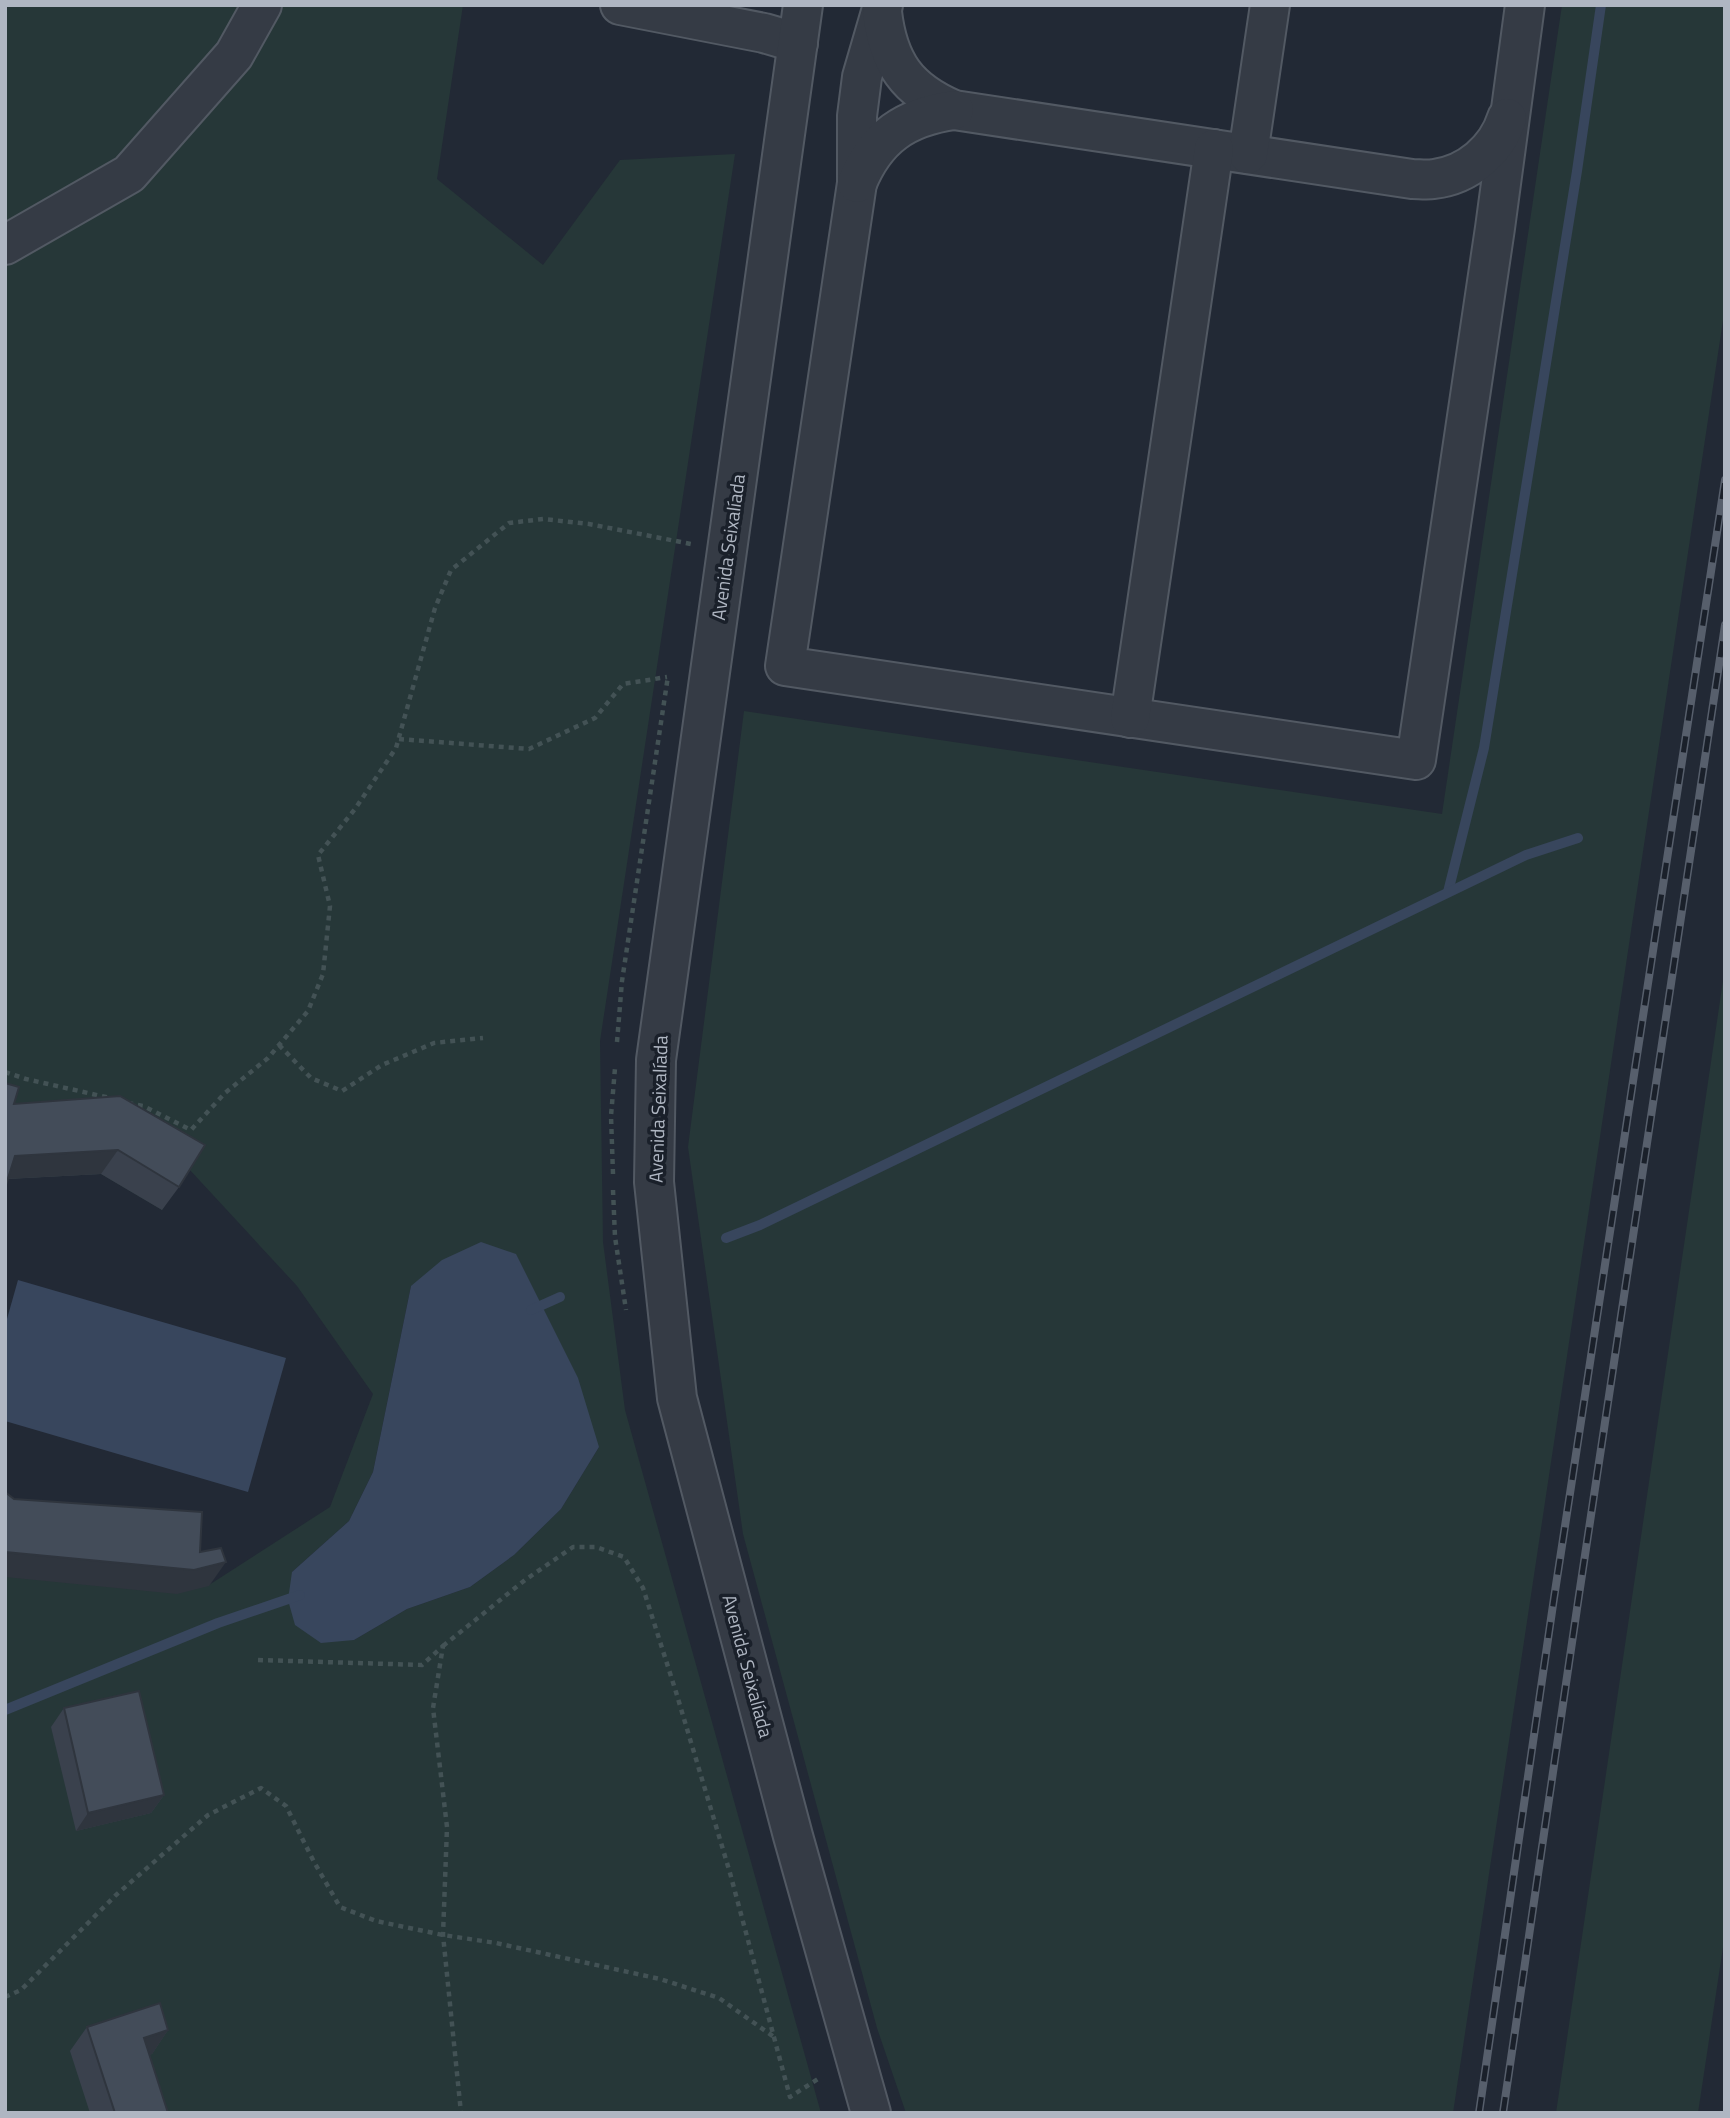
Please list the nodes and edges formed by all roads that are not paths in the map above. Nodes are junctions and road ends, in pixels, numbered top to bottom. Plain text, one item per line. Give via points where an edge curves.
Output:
1 (262, 5) edge
2 (620, 5) edge
3 (803, 5) edge
4 (1270, 5) edge
5 (1525, 5) edge
6 (882, 9) edge
7 (798, 43) junction
8 (1511, 106) junction
9 (954, 110) junction
10 (1231, 152) junction
11 (857, 183) junction
12 (5, 244) edge
13 (1130, 718) junction
14 (871, 2113) edge

1 - 12 street via 234,55 129,174
2 - 7 street
3 - 7 street, Avenida Seixalíada
4 - 10 street
5 - 8 street
6 - 9 street via 884,33 902,73 934,102
6 - 11 street via 856,116
7 - 14 street, Avenida Seixalíada via 656,1060 654,1182 677,1398
8 - 10 street via 1492,147 1457,173 1435,179
8 - 13 street via 1416,760
9 - 10 street
9 - 11 street via 912,120 894,131 865,163
10 - 13 street via 1191,303
11 - 13 street via 785,666

